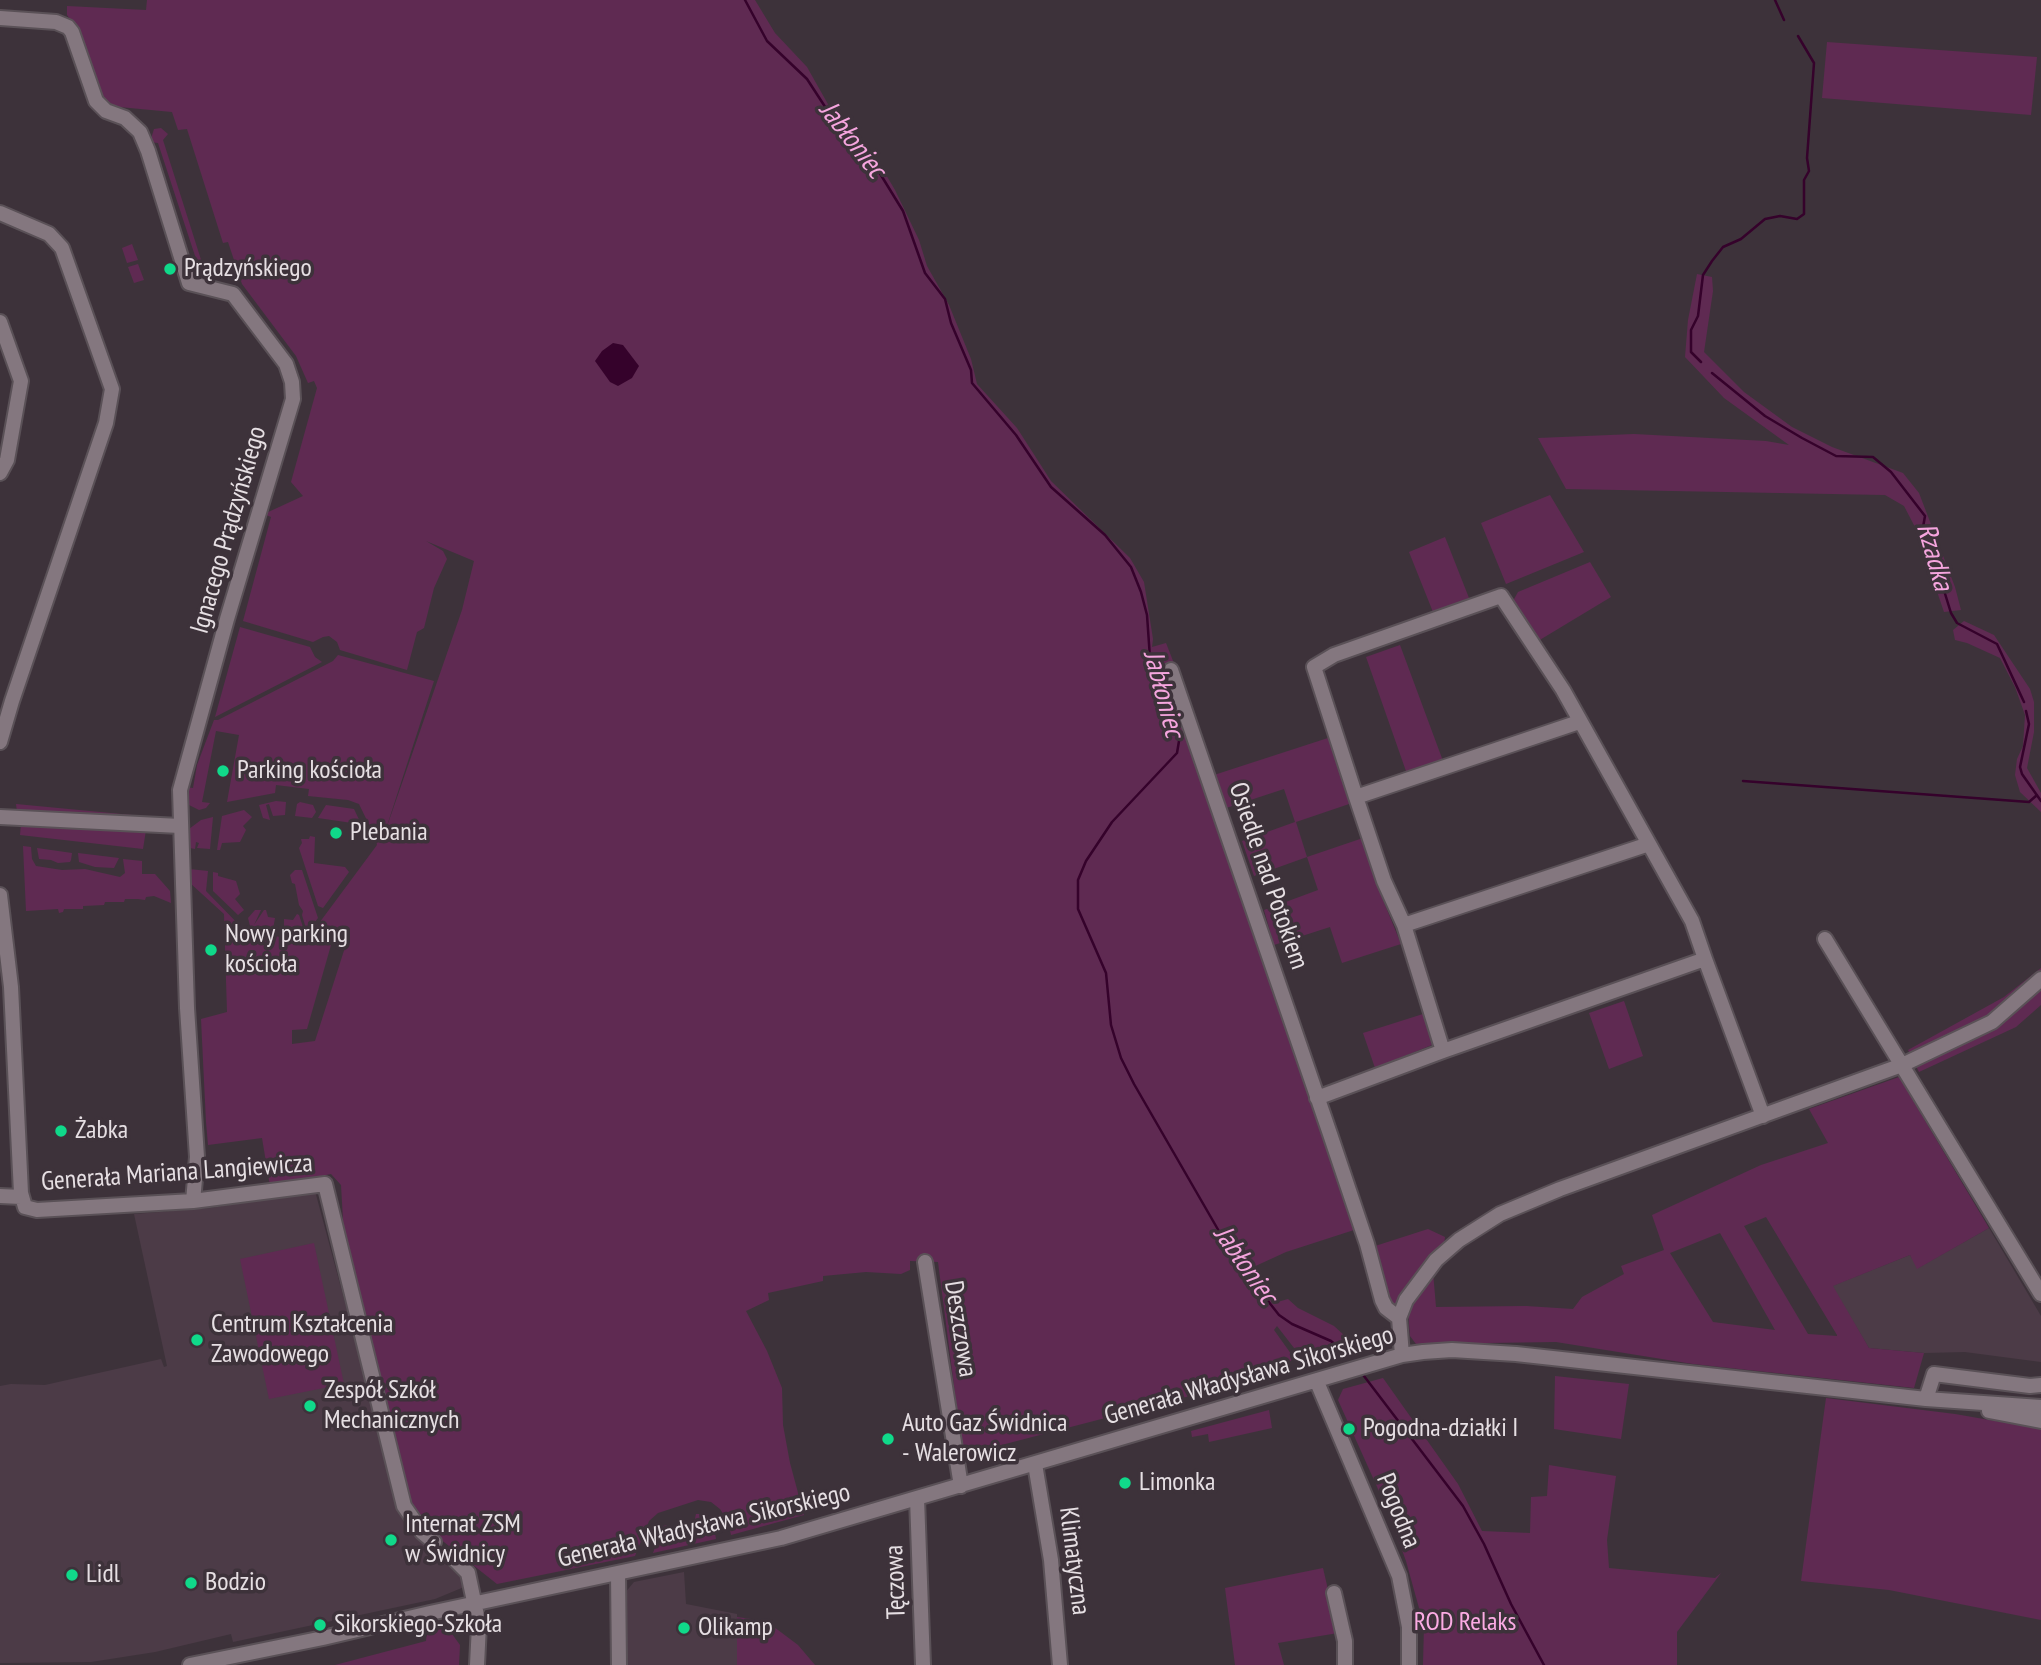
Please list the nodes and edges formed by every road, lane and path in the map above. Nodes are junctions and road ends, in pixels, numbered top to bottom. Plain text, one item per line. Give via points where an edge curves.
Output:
1 (0, 18) edge
2 (0, 213) edge
3 (0, 322) edge
4 (0, 472) edge
5 (1171, 670) dead end
6 (1579, 722) junction
7 (0, 742) edge
8 (1356, 797) junction
9 (0, 817) edge
10 (180, 826) junction
11 (1649, 844) junction
12 (0, 895) edge
13 (1404, 925) junction
14 (1825, 939) dead end
15 (1705, 960) junction
16 (2041, 979) edge
17 (1443, 1051) junction
18 (1902, 1065) junction
19 (1317, 1098) junction
20 (1763, 1116) junction
21 (0, 1196) edge
22 (22, 1197) junction
23 (193, 1201) junction
24 (925, 1262) dead end
25 (2041, 1294) edge
26 (1399, 1318) junction
27 (1402, 1355) junction
28 (1317, 1382) junction
29 (2041, 1385) edge
30 (1926, 1399) junction
31 (2041, 1407) edge
32 (2041, 1420) edge
33 (1035, 1464) junction
34 (961, 1486) junction
35 (918, 1502) junction
36 (434, 1542) dead end
37 (450, 1556) dead end
38 (618, 1574) junction
39 (1334, 1593) dead end
40 (475, 1604) junction
41 (190, 1665) edge
42 (477, 1665) edge
43 (619, 1665) edge
44 (923, 1665) edge
45 (1060, 1665) edge
46 (1345, 1665) edge
47 (1409, 1665) edge

1 - 10 street, Ignacego Prądzyńskiego via 68,27 96,102 140,132 189,283 233,294 286,365 292,382 293,399 180,790
2 - 7 street via 49,234 62,248 112,389 106,423
3 - 4 street via 20,382 7,460
5 - 19 street, Osiedle nad Potokiem
6 - 8 street
6 - 8 street via 1501,596 1334,655 1314,667
6 - 11 street
8 - 13 street
9 - 10 street
10 - 23 street, Ignacego Prądzyńskiego via 197,1157
11 - 13 street
11 - 15 street via 1692,921
12 - 22 street via 11,987
13 - 17 street
14 - 18 street
15 - 17 street
15 - 20 street
16 - 18 street via 1992,1022
17 - 19 street
18 - 20 street
18 - 25 street
19 - 26 street, Osiedle nad Potokiem via 1382,1300
20 - 26 street via 1500,1214 1436,1260 1406,1300
21 - 22 street, Generała Mariana Langiewicza
22 - 23 street, Generała Mariana Langiewicza via 25,1207 37,1210
23 - 36 street, Generała Mariana Langiewicza via 325,1184 404,1506
24 - 34 street, Deszczowa
26 - 27 street
27 - 28 street, Generała Władysława Sikorskiego
27 - 30 street, Generała Władysława Sikorskiego via 1452,1350 1516,1354
28 - 33 street, Generała Władysława Sikorskiego
28 - 47 street, Pogodna via 1399,1576 1409,1627
29 - 30 street via 1934,1374
30 - 31 street, Generała Władysława Sikorskiego
30 - 32 street, Generała Władysława Sikorskiego
33 - 34 street, Generała Władysława Sikorskiego
33 - 45 street, Klimatyczna via 1051,1560
34 - 35 street, Generała Władysława Sikorskiego
35 - 38 street, Generała Władysława Sikorskiego
35 - 44 street, Tęczowa
37 - 40 street via 468,1573
38 - 40 street, Generała Władysława Sikorskiego
38 - 43 street
39 - 46 street via 1345,1641
40 - 41 street, Generała Władysława Sikorskiego
40 - 42 street via 480,1639

